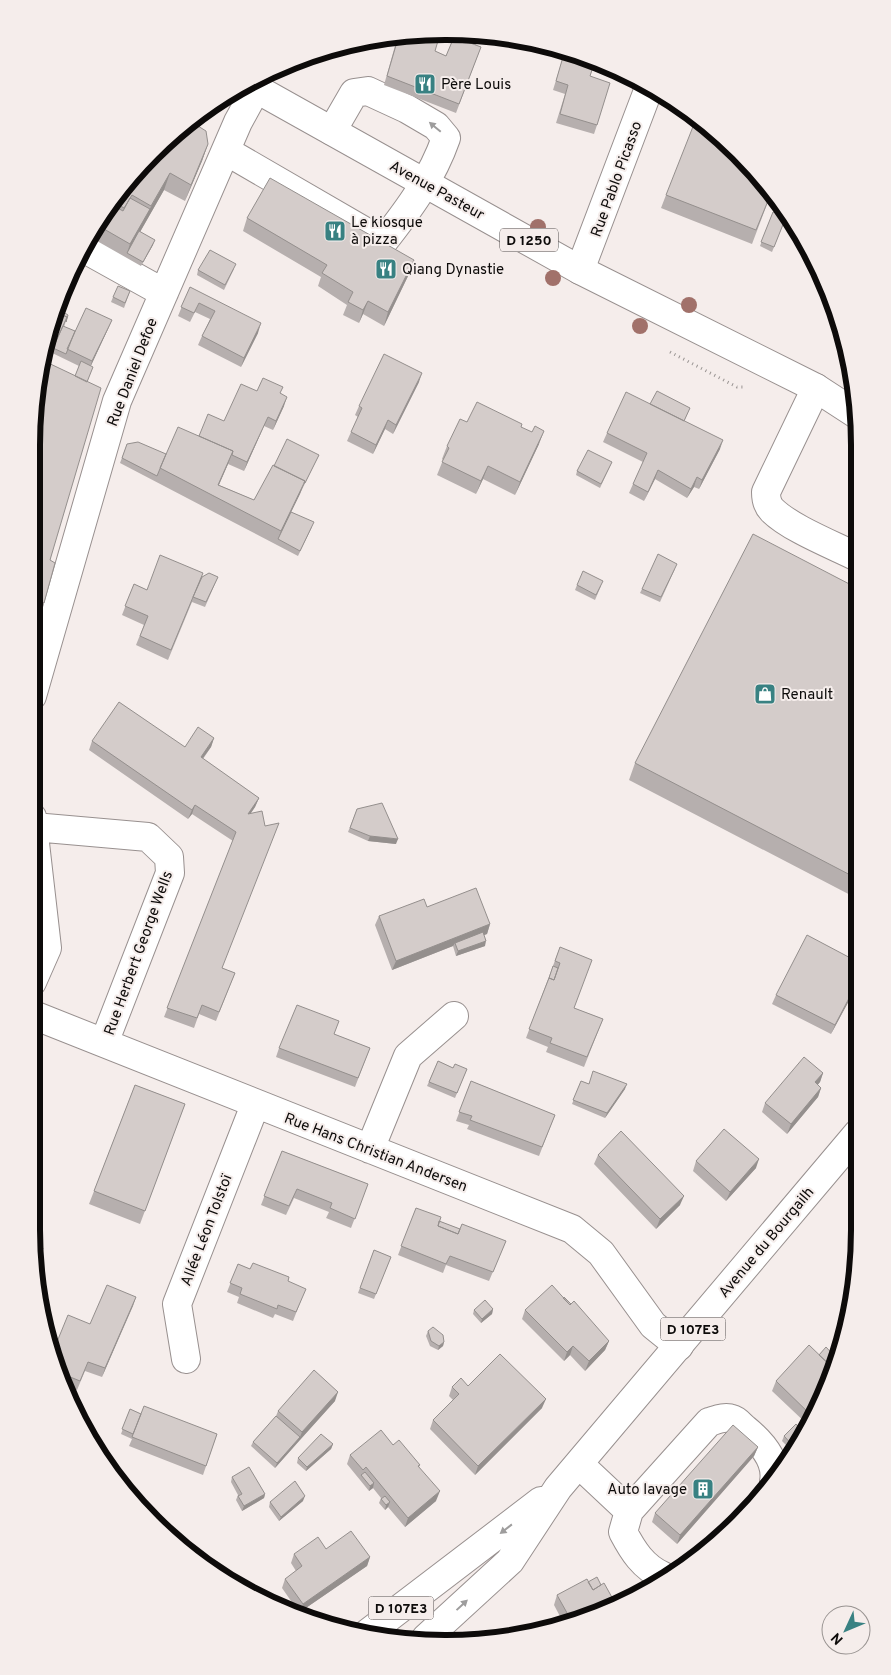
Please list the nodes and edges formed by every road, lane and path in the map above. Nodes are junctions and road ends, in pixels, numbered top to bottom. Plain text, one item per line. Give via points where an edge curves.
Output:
1 (255, 88) edge
2 (249, 91) edge
3 (647, 93) edge
4 (332, 131) junction
5 (226, 151) junction
6 (425, 184) junction
7 (90, 252) edge
8 (580, 270) junction
9 (164, 293) junction
10 (816, 388) junction
11 (848, 397) edge
12 (849, 410) edge
13 (851, 554) edge
14 (40, 668) edge
15 (40, 824) edge
16 (40, 885) edge
17 (40, 964) edge
18 (454, 1016) dead end
19 (40, 1017) edge
20 (104, 1043) junction
21 (255, 1105) junction
22 (851, 1141) edge
23 (370, 1149) junction
24 (679, 1346) junction
25 (186, 1359) dead end
26 (580, 1464) junction
27 (774, 1467) edge
28 (558, 1488) junction
29 (629, 1511) junction
30 (655, 1577) edge
31 (373, 1628) edge
32 (430, 1634) edge

1 - 4 street, Avenue Pasteur / D 1250
2 - 5 street, Rue Daniel Defoe
3 - 8 street, Rue Pablo Picasso
4 - 6 street, Avenue Pasteur / D 1250
6 -> 4 street via 446,138 436,126 407,109 368,91 354,93
5 - 6 street via 383,242
5 - 9 street, Rue Daniel Defoe
6 - 8 street, Avenue Pasteur / D 1250
7 - 9 street
8 - 10 street, Avenue Pasteur / D 1250
9 - 14 street, Rue Daniel Defoe via 117,401
10 - 11 street, Avenue Pasteur / D 1250
10 - 12 street, Avenue Pasteur / D 1250
10 - 13 street via 766,492 766,501 786,520
15 - 20 street, Rue Herbert George Wells via 56,830 148,837 170,857 170,873
16 - 17 street, Rue Herbert George Wells via 47,948
18 - 23 street via 408,1056
19 - 20 street, Rue Hans Christian Andersen
20 - 21 street, Rue Hans Christian Andersen
21 - 23 street, Rue Hans Christian Andersen
21 - 25 street, Allée Léon Tolstoï via 177,1304
22 - 24 street, Avenue du Bourgailh / D 107E3
23 - 24 street, Rue Hans Christian Andersen via 572,1229 601,1253 653,1325
24 - 26 street, Avenue du Bourgailh / D 107E3
26 - 28 street, Avenue du Bourgailh / D 107E3
26 - 29 street
27 - 29 street via 766,1448 733,1419 721,1418 709,1422
28 -> 31 street, Avenue du Bourgailh / D 107E3
32 -> 28 street, Avenue du Bourgailh / D 107E3 via 510,1561
29 - 30 street via 623,1532 636,1555

